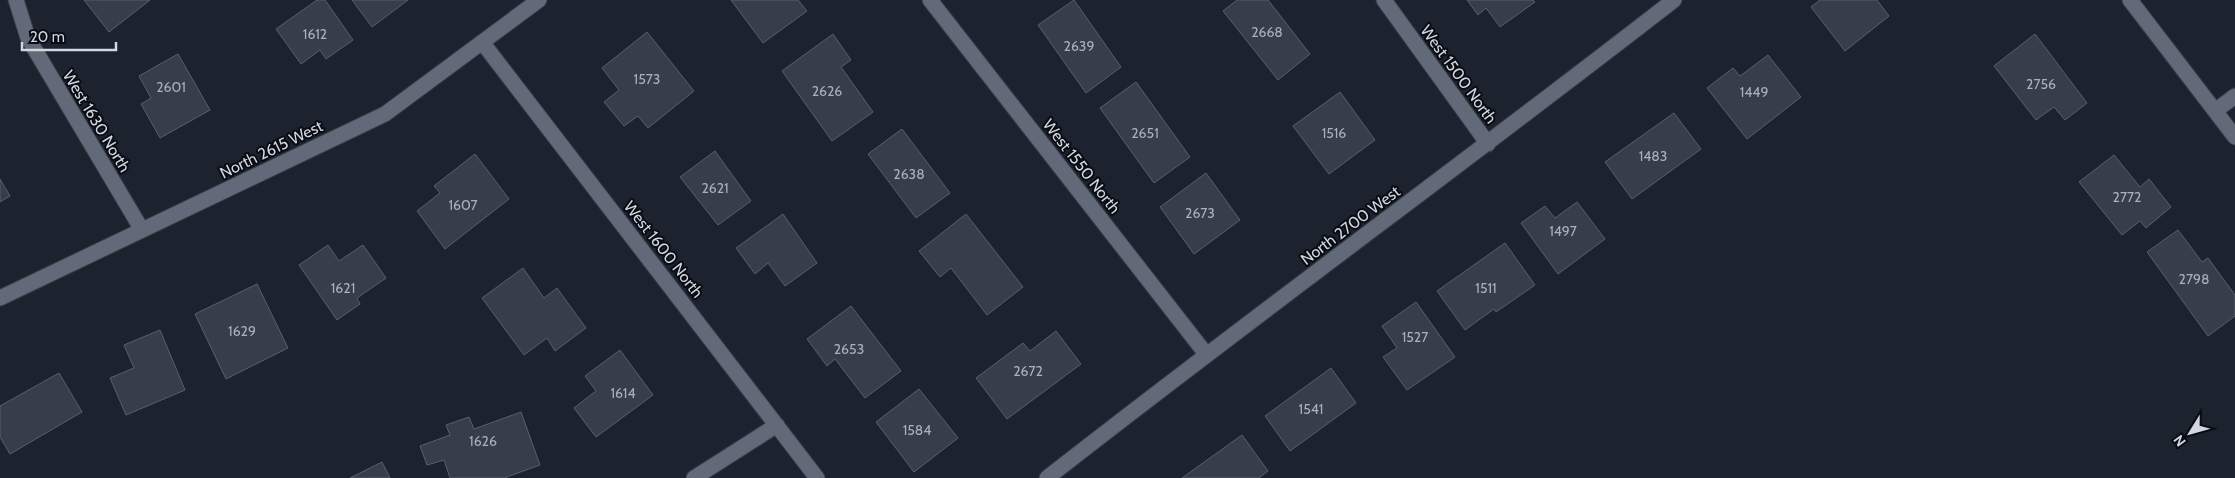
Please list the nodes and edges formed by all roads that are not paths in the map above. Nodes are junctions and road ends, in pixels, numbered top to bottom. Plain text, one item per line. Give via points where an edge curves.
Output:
1 (16, 0) edge
2 (539, 0) edge
3 (930, 0) edge
4 (1384, 0) edge
5 (1674, 0) edge
6 (2130, 0) edge
7 (482, 42) junction
8 (2235, 96) edge
9 (2215, 112) junction
10 (2235, 138) edge
11 (1488, 144) junction
12 (142, 230) junction
13 (0, 298) edge
14 (1206, 354) junction
15 (777, 425) junction
16 (694, 478) edge
17 (818, 478) edge
18 (1047, 478) edge

1 - 12 street, West 1630 North via 28,38
2 - 7 street, North 2615 West
3 - 14 street, West 1550 North
4 - 11 street, West 1500 North
5 - 11 street, North 2700 West
6 - 9 street
7 - 12 street, North 2615 West via 385,114
7 - 15 street, West 1600 North
8 - 9 street
9 - 10 street
11 - 14 street, North 2700 West
12 - 13 street, North 2615 West
14 - 18 street, North 2700 West
15 - 16 street
15 - 17 street, West 1600 North

